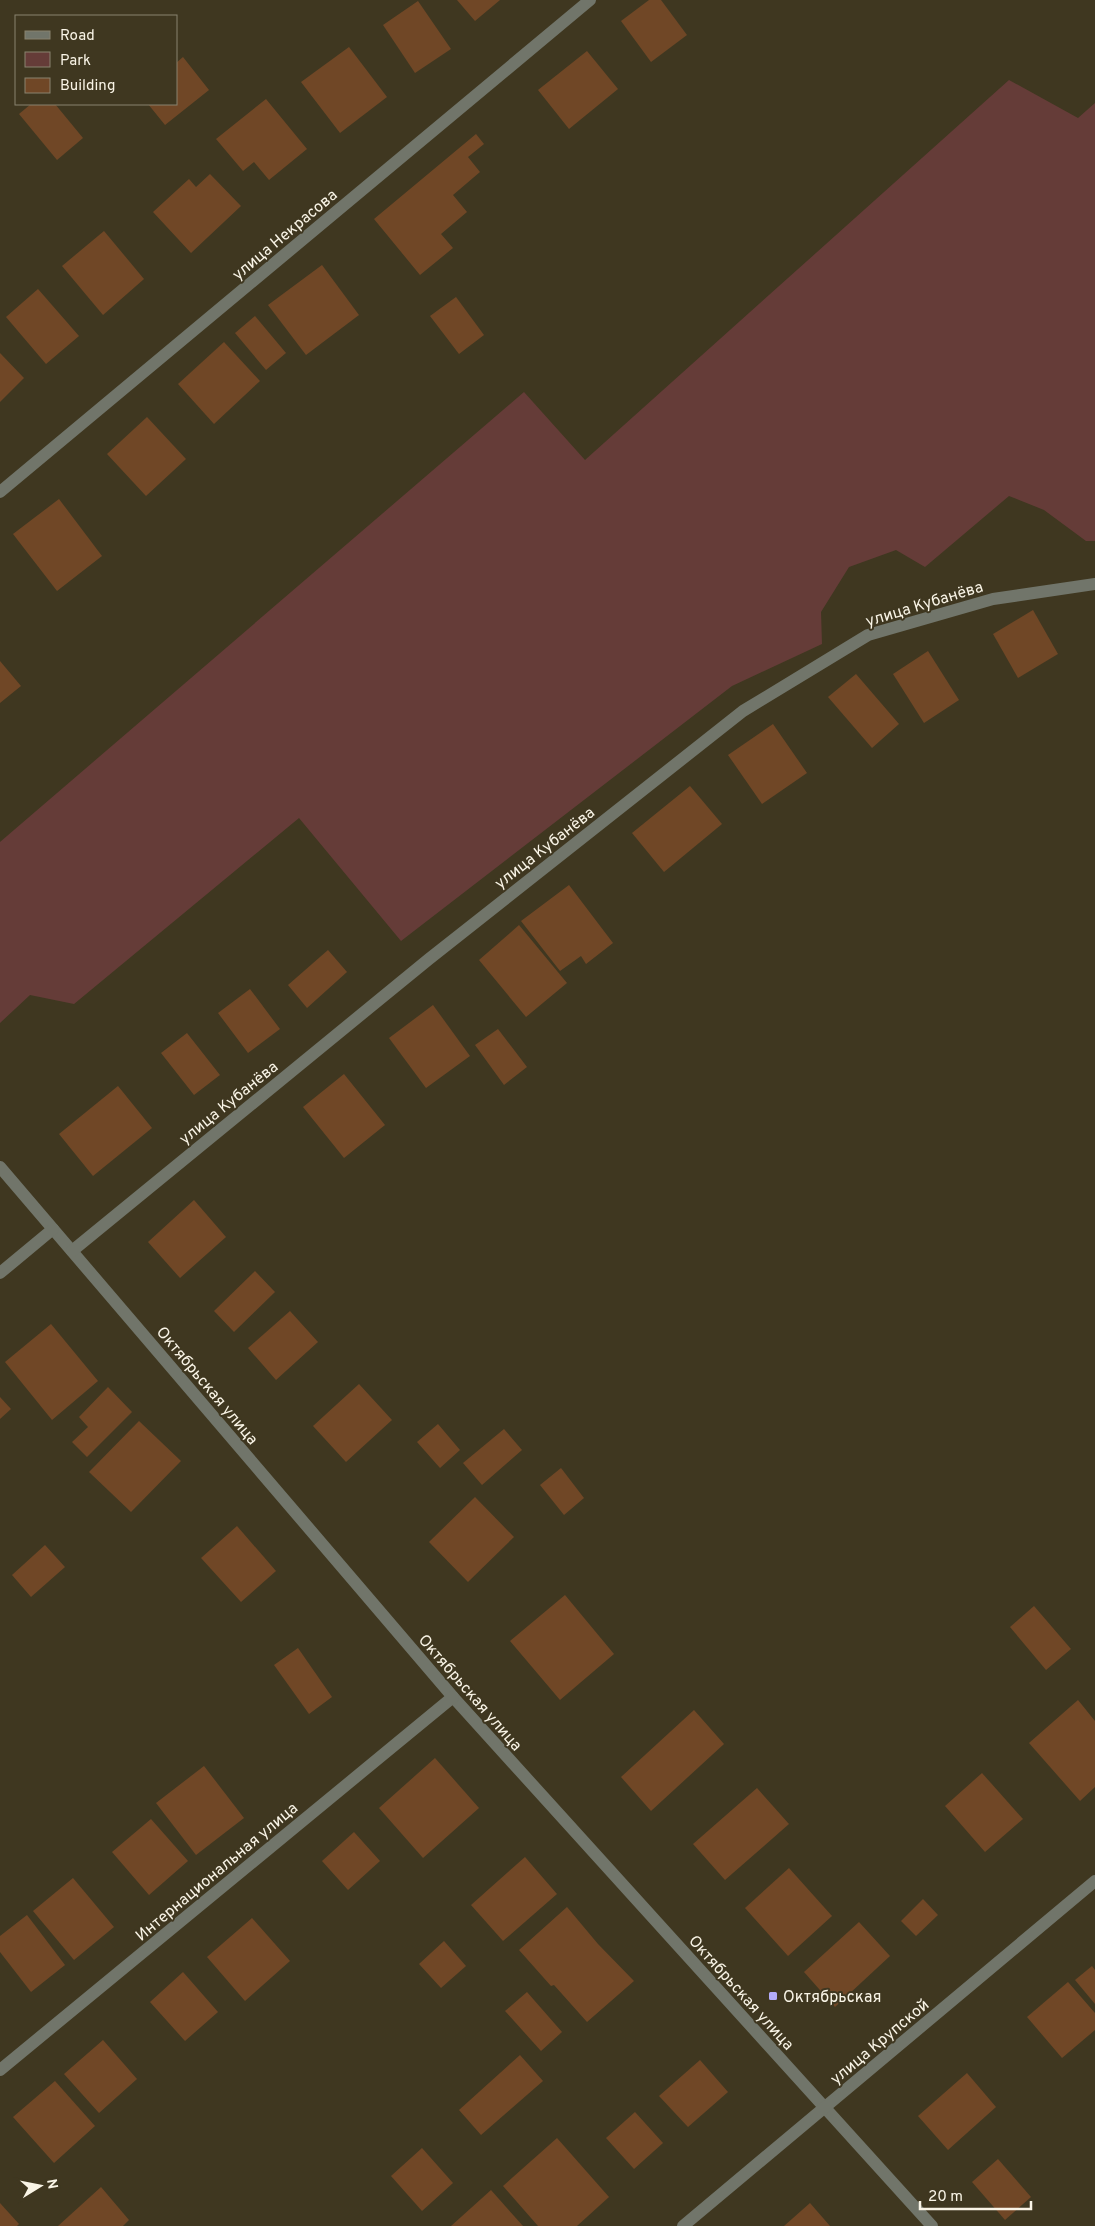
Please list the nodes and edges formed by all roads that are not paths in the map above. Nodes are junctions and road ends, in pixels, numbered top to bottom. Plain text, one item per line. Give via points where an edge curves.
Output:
1 (590, 0) edge
2 (0, 492) edge
3 (1095, 584) edge
4 (0, 1167) edge
5 (53, 1229) junction
6 (72, 1251) junction
7 (0, 1273) edge
8 (453, 1697) junction
9 (1095, 1881) edge
10 (0, 2070) edge
11 (824, 2108) junction
12 (683, 2226) edge
13 (932, 2226) edge

1 - 2 street, улица Некрасова
3 - 6 street, улица Кубанёва via 993,599 868,635 743,710 429,959
4 - 5 street, Октябрьская улица
5 - 6 street, Октябрьская улица
5 - 7 street
6 - 8 street, Октябрьская улица
8 - 10 street, Интернациональная улица
8 - 11 street, Октябрьская улица
9 - 11 street, улица Крупской
11 - 12 street, улица Крупской
11 - 13 street, Октябрьская улица

